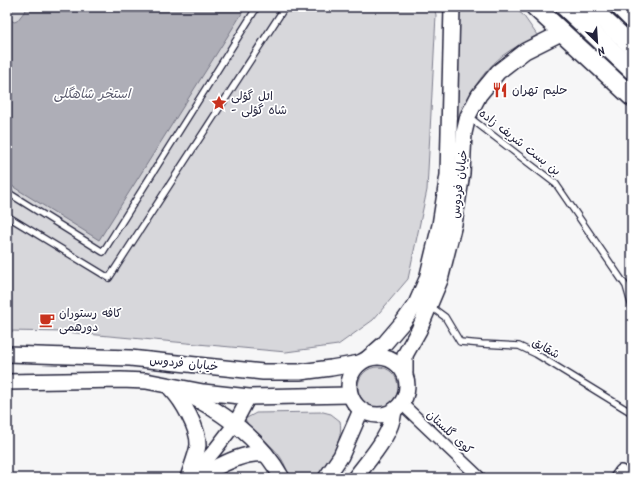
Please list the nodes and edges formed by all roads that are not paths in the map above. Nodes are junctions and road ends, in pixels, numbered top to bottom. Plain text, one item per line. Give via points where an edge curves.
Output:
1 (257, 7) edge
2 (285, 7) edge
3 (452, 7) edge
4 (535, 7) edge
5 (565, 7) edge
6 (590, 7) edge
7 (620, 7) edge
8 (632, 19) edge
9 (563, 32) junction
10 (632, 46) edge
11 (632, 70) edge
12 (632, 97) edge
13 (468, 116) junction
14 (7, 192) edge
15 (7, 216) edge
16 (430, 306) junction
17 (632, 307) edge
18 (7, 354) edge
19 (364, 361) junction
20 (405, 372) junction
21 (7, 382) edge
22 (166, 384) junction
23 (350, 396) junction
24 (249, 397) junction
25 (398, 408) junction
26 (360, 410) junction
27 (632, 414) edge
28 (234, 425) junction
29 (264, 454) junction
30 (190, 478) edge
31 (196, 478) edge
32 (282, 478) edge
33 (326, 478) edge
34 (355, 478) edge
35 (480, 478) edge

1 - 14 lane via 103,252
2 - 15 lane via 109,278
3 - 19 main road, خیابان فردوس via 448,174 440,226 427,278 416,304 385,344
4 - 9 highway
5 - 11 highway
6 - 10 highway
7 - 8 highway
9 - 12 highway
9 - 13 main road, خیابان فردوس via 526,52 498,72 479,95
13 - 16 main road, خیابان فردوس via 454,224 440,280
13 - 17 lane, بن بست شریف زاده via 556,184 626,286
16 - 20 main road, خیابان فردوس via 406,355
16 - 27 lane, شقایق via 445,317 460,342 519,346
18 - 19 main road, خیابان فردوس via 130,358 263,372 300,372
19 - 20 main road via 385,357 400,365
19 - 23 main road via 354,369 350,378
20 - 25 main road via 408,389
21 - 22 main road, خیابان فردوس via 121,380
22 - 24 main road, خیابان فردوس via 204,392
22 - 28 main road via 206,404
22 - 30 main road via 181,400 194,426 198,444
23 - 24 main road, خیابان فردوس
23 - 26 main road
24 - 28 street
25 - 26 main road via 386,415 377,416
25 - 34 main road via 380,445
25 - 35 street, کوی گلستان
26 - 33 main road via 341,456
28 - 29 main road
28 - 30 street
29 - 31 main road via 254,453 234,459
29 - 32 main road

